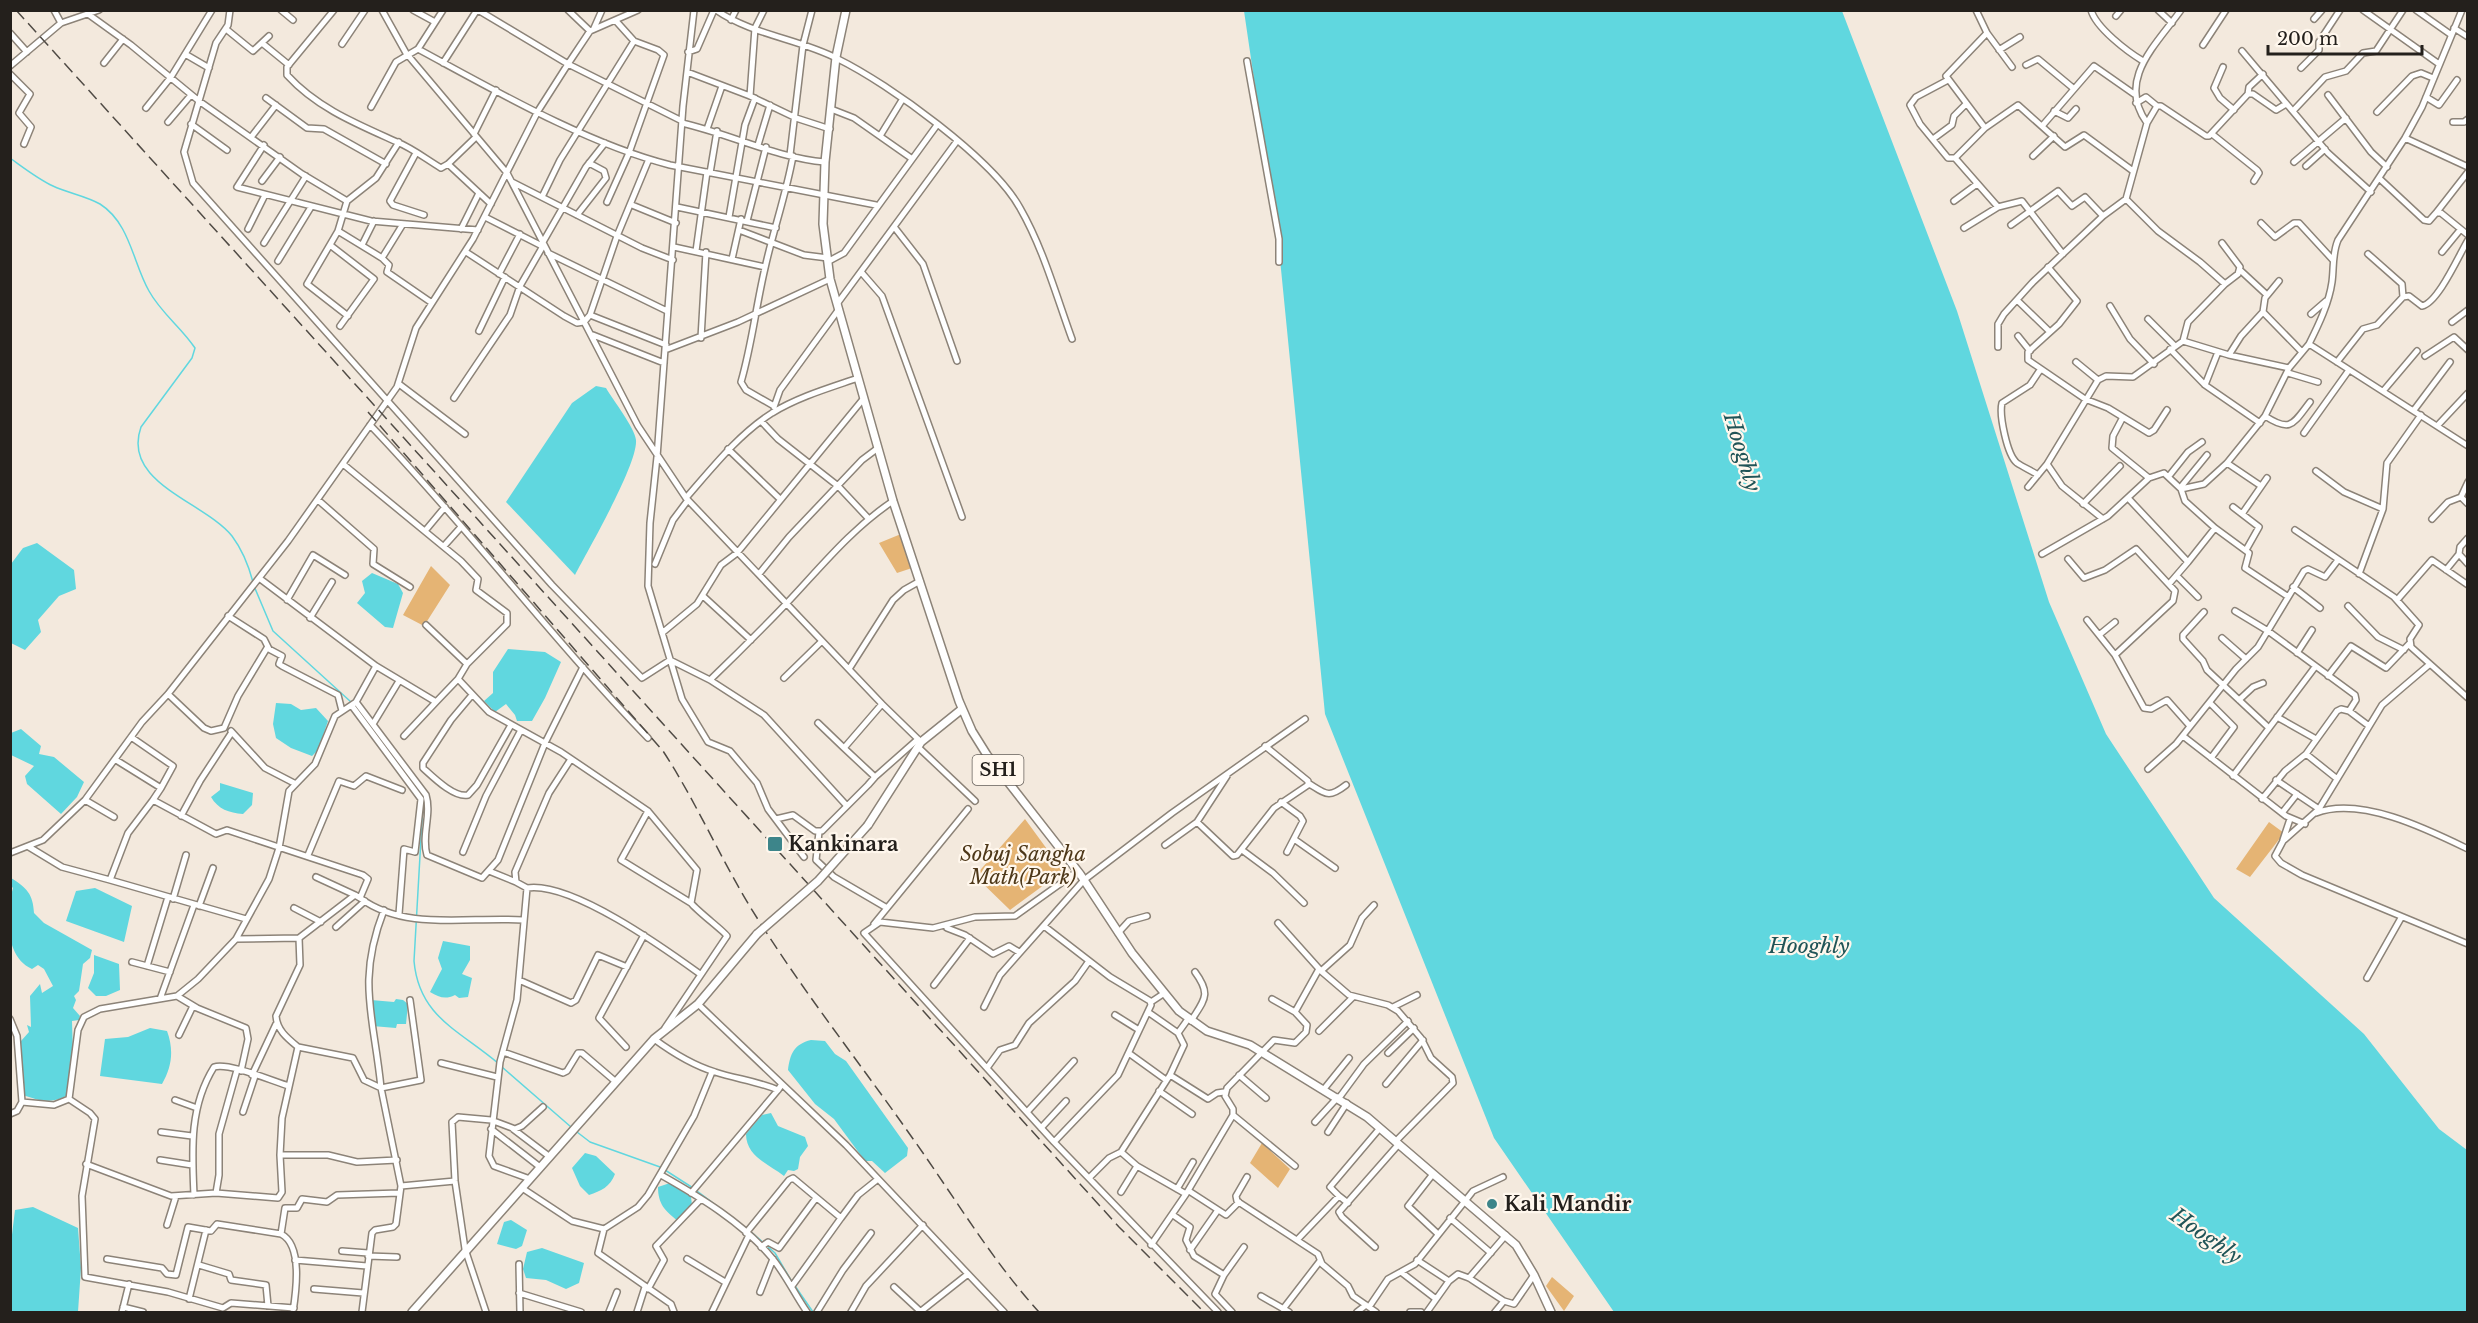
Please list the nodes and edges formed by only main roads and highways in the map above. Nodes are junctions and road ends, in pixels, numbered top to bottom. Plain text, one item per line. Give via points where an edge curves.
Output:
1 (846, 10) edge
2 (962, 709) junction
3 (412, 1312) edge
4 (1551, 1312) edge

1 - 2 main road, SH1 via 836,57 823,194 830,279 893,501
2 - 3 main road, bridge via 919,742 868,825 818,881 757,934 698,1004 654,1039
2 - 4 main road, SH1 via 987,755 1078,871 1163,994 1207,1031 1250,1045 1347,1103 1380,1128 1522,1252

